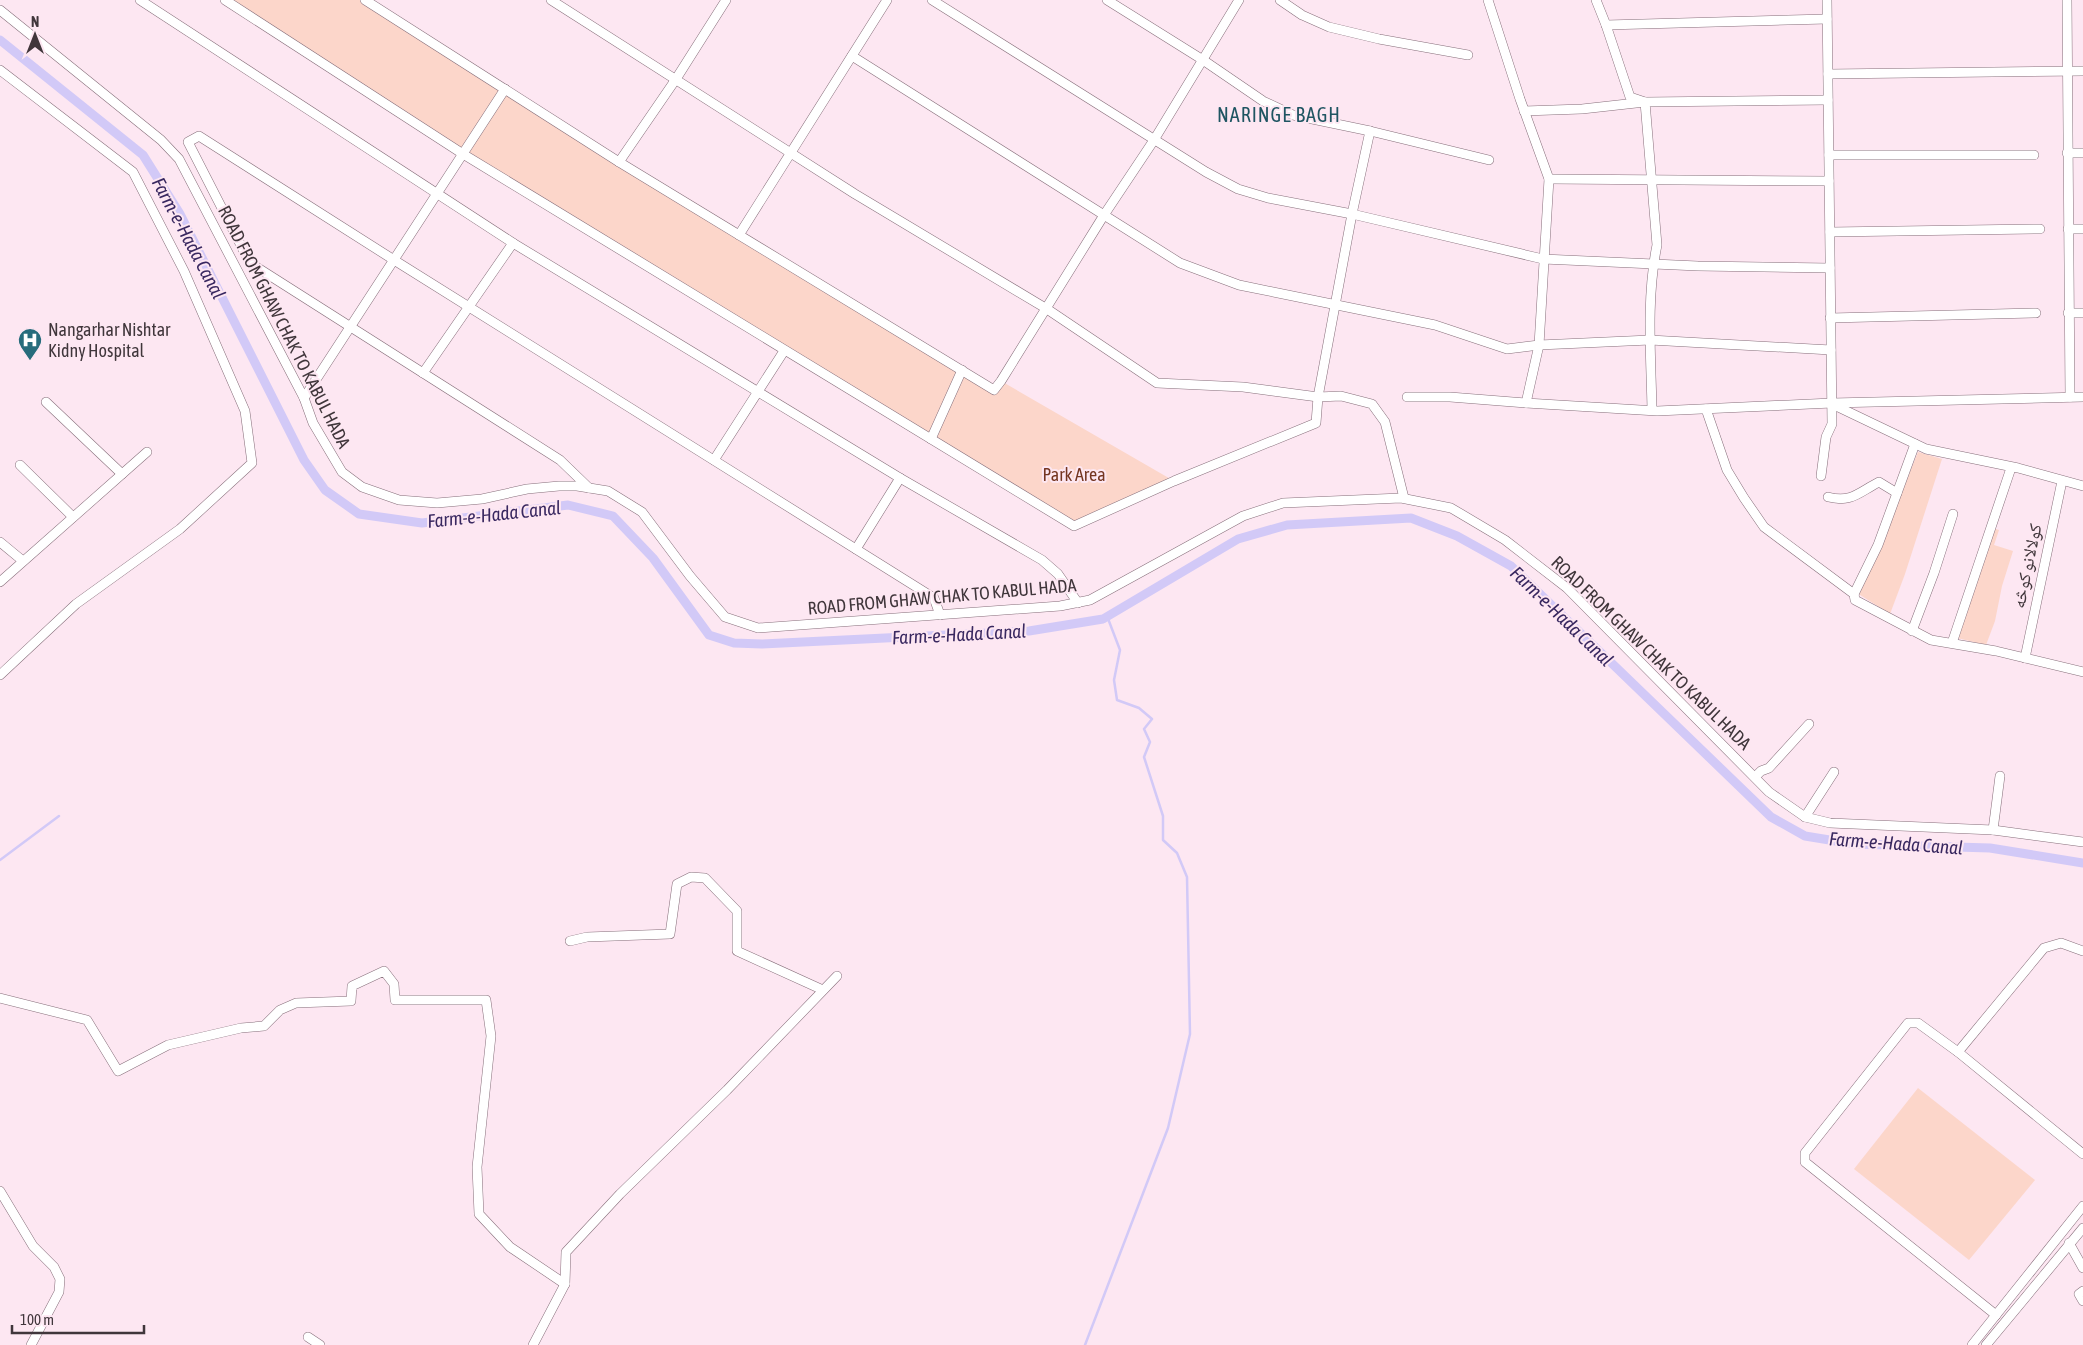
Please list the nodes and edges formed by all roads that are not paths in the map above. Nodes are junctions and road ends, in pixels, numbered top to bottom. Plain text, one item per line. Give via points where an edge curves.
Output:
1 (140, 0) edge
2 (225, 0) edge
3 (365, 0) edge
4 (551, 0) edge
5 (726, 0) edge
6 (887, 0) edge
7 (932, 0) edge
8 (1107, 0) edge
9 (1238, 0) edge
10 (1280, 0) edge
11 (1488, 0) edge
12 (1596, 0) edge
13 (1827, 0) edge
14 (2067, 0) edge
15 (0, 10) edge
16 (1827, 19) junction
17 (1606, 26) junction
18 (852, 56) junction
19 (1468, 56) dead end
20 (1203, 60) junction
21 (0, 70) edge
22 (2067, 71) junction
23 (2083, 71) edge
24 (1828, 74) junction
25 (676, 79) junction
26 (505, 90) junction
27 (1828, 100) junction
28 (1645, 102) junction
29 (1524, 111) junction
30 (1370, 130) junction
31 (1154, 140) junction
32 (791, 153) junction
33 (2068, 153) junction
34 (2083, 153) edge
35 (463, 154) junction
36 (1829, 154) junction
37 (2034, 155) dead end
38 (1489, 160) dead end
39 (619, 162) junction
40 (1549, 179) junction
41 (1651, 182) junction
42 (1829, 182) junction
43 (437, 194) junction
44 (1352, 214) junction
45 (1104, 215) junction
46 (2068, 229) junction
47 (2083, 229) edge
48 (2040, 230) dead end
49 (1830, 232) junction
50 (739, 235) junction
51 (513, 242) junction
52 (1543, 259) junction
53 (394, 260) junction
54 (1654, 264) junction
55 (1830, 268) junction
56 (1335, 305) junction
57 (468, 307) junction
58 (1047, 309) junction
59 (2083, 312) edge
60 (2068, 313) junction
61 (2036, 314) dead end
62 (1830, 318) junction
63 (351, 326) junction
64 (1650, 340) junction
65 (1539, 344) junction
66 (1831, 350) junction
67 (784, 351) junction
68 (962, 370) junction
69 (423, 373) junction
70 (758, 392) junction
71 (1318, 396) junction
72 (1407, 396) dead end
73 (2083, 396) edge
74 (2070, 397) junction
75 (304, 398) junction
76 (46, 402) dead end
77 (1526, 403) junction
78 (1832, 403) junction
79 (1706, 409) junction
80 (1652, 410) junction
81 (931, 439) junction
82 (1916, 444) junction
83 (147, 452) dead end
84 (714, 460) junction
85 (20, 465) dead end
86 (2011, 468) junction
87 (122, 474) junction
88 (1821, 476) dead end
89 (900, 478) junction
90 (2062, 481) junction
91 (2083, 486) edge
92 (589, 488) junction
93 (1897, 493) junction
94 (1828, 497) dead end
95 (1404, 498) junction
96 (1953, 514) dead end
97 (73, 518) junction
98 (0, 542) edge
99 (856, 549) junction
100 (23, 561) junction
101 (0, 582) edge
102 (1854, 594) junction
103 (1078, 603) junction
104 (940, 615) junction
105 (1912, 631) junction
106 (1952, 643) junction
107 (2024, 658) junction
108 (2083, 672) edge
109 (0, 675) edge
110 (1809, 724) dead end
111 (1834, 772) dead end
112 (2000, 776) dead end
113 (1755, 777) junction
114 (1806, 817) junction
115 (1993, 830) junction
116 (2083, 842) edge
117 (570, 941) dead end
118 (2083, 951) edge
119 (837, 976) dead end
120 (823, 990) junction
121 (0, 998) edge
122 (1958, 1052) junction
123 (2083, 1154) edge
124 (0, 1191) edge
125 (2083, 1206) edge
126 (2083, 1228) edge
127 (2069, 1243) junction
128 (2083, 1268) edge
129 (564, 1284) junction
130 (2083, 1291) edge
131 (2083, 1301) edge
132 (1996, 1315) junction
133 (308, 1337) dead end
134 (31, 1345) edge
135 (320, 1345) edge
136 (534, 1345) edge
137 (1972, 1345) edge
138 (1986, 1345) edge

1 - 43 street
2 - 35 street
3 - 26 street
4 - 25 street
5 - 25 street
6 - 18 street
7 - 31 street
8 - 20 street
9 - 20 street
10 - 19 street via 1302,15 1329,27
11 - 29 street
12 - 17 street
13 - 16 street
14 - 22 street
15 - 75 street, ROAD FROM GHAW CHAK TO KABUL HADA via 161,140 179,159
16 - 17 street
16 - 24 street
17 - 28 street via 1630,97
18 - 32 street
18 - 45 street
20 - 30 street via 1263,101 1293,115
20 - 31 street
21 - 109 street via 133,172 184,271 245,411 252,463 180,528 76,604
22 - 23 street
22 - 24 street
22 - 33 street
24 - 27 street
25 - 32 street
25 - 39 street
26 - 35 street
26 - 39 street
27 - 28 street
27 - 36 street
28 - 29 street
28 - 41 street
29 - 40 street
30 - 38 street
30 - 44 street
31 - 44 street via 1238,189
31 - 45 street
32 - 50 street
32 - 58 street
33 - 34 street
33 - 46 street
35 - 43 street
35 - 67 street
36 - 37 street
36 - 42 street
39 - 50 street
40 - 41 street
40 - 52 street
41 - 42 street
41 - 54 street via 1658,246
42 - 49 street
43 - 51 street
43 - 53 street
44 - 52 street
44 - 56 street
45 - 56 street via 1180,263 1239,285
45 - 58 street
46 - 47 street
46 - 60 street
48 - 49 street
49 - 55 street
50 - 68 street
51 - 57 street
51 - 70 street
52 - 54 street
52 - 65 street
53 - 57 street
53 - 63 street
53 - 63 street via 199,136 188,142 250,263
54 - 55 street
54 - 64 street
55 - 62 street
56 - 65 street via 1436,325 1507,349
56 - 71 street
57 - 69 street
57 - 84 street
58 - 68 street via 994,390
58 - 71 street via 1157,383 1243,387
59 - 60 street
60 - 74 street
61 - 62 street
62 - 66 street
63 - 69 street
63 - 75 street
64 - 65 street
64 - 66 street
64 - 80 street
65 - 77 street
66 - 78 street
67 - 70 street
67 - 81 street
68 - 81 street
69 - 92 street via 560,460
70 - 84 street
70 - 89 street
71 - 81 street via 1316,423 1074,526
71 - 95 street via 1341,396 1372,404 1386,422
72 - 77 street
73 - 74 street
74 - 78 street
75 - 92 street, ROAD FROM GHAW CHAK TO KABUL HADA via 313,423 342,472 362,487 399,500 437,503 482,499 527,489
76 - 87 street
77 - 80 street
78 - 79 street
78 - 82 street
78 - 88 street via 1832,424 1826,437
79 - 80 street
79 - 102 street via 1727,470 1764,527
82 - 86 street
82 - 93 street
83 - 87 street
84 - 99 street
85 - 97 street
86 - 90 street
86 - 106 street
87 - 97 street
89 - 99 street
89 - 103 street via 1042,560 1058,574
90 - 91 street
90 - 107 street, کولالانو کوڅه
92 - 104 street, ROAD FROM GHAW CHAK TO KABUL HADA via 608,491 642,512 725,617 758,628
93 - 94 street via 1878,482 1849,498
93 - 102 street via 1878,545
95 - 103 street, ROAD FROM GHAW CHAK TO KABUL HADA via 1283,503 1244,516 1090,600
95 - 113 street, ROAD FROM GHAW CHAK TO KABUL HADA via 1451,508 1506,540 1567,588
96 - 105 street
97 - 100 street
98 - 100 street
99 - 104 street via 934,598
100 - 101 street
102 - 105 street via 1855,600
103 - 104 street, ROAD FROM GHAW CHAK TO KABUL HADA
105 - 106 street via 1931,640
106 - 107 street
107 - 108 street
110 - 113 street via 1769,768
111 - 114 street
112 - 115 street
113 - 114 street, ROAD FROM GHAW CHAK TO KABUL HADA via 1769,792
114 - 115 street, ROAD FROM GHAW CHAK TO KABUL HADA via 1830,823
115 - 116 street, ROAD FROM GHAW CHAK TO KABUL HADA
117 - 120 street via 587,937 670,934 677,884 691,877 705,878 737,911 737,951
118 - 122 street via 2061,943 2044,948
119 - 120 street
120 - 129 street via 566,1252
121 - 129 street via 87,1020 118,1071 168,1045 241,1028 264,1026 280,1010 296,1004 351,1001 352,986 384,971 394,984 396,1000 486,1000 490,1036 477,1167 479,1214 510,1247
122 - 123 street
122 - 132 street via 1918,1024 1908,1024 1805,1153 1805,1162
124 - 134 street via 33,1246 54,1267 60,1279 59,1292
125 - 132 street
126 - 127 street
127 - 128 street
127 - 138 street
129 - 136 street
130 - 131 street via 2079,1294
132 - 137 street
133 - 135 street

